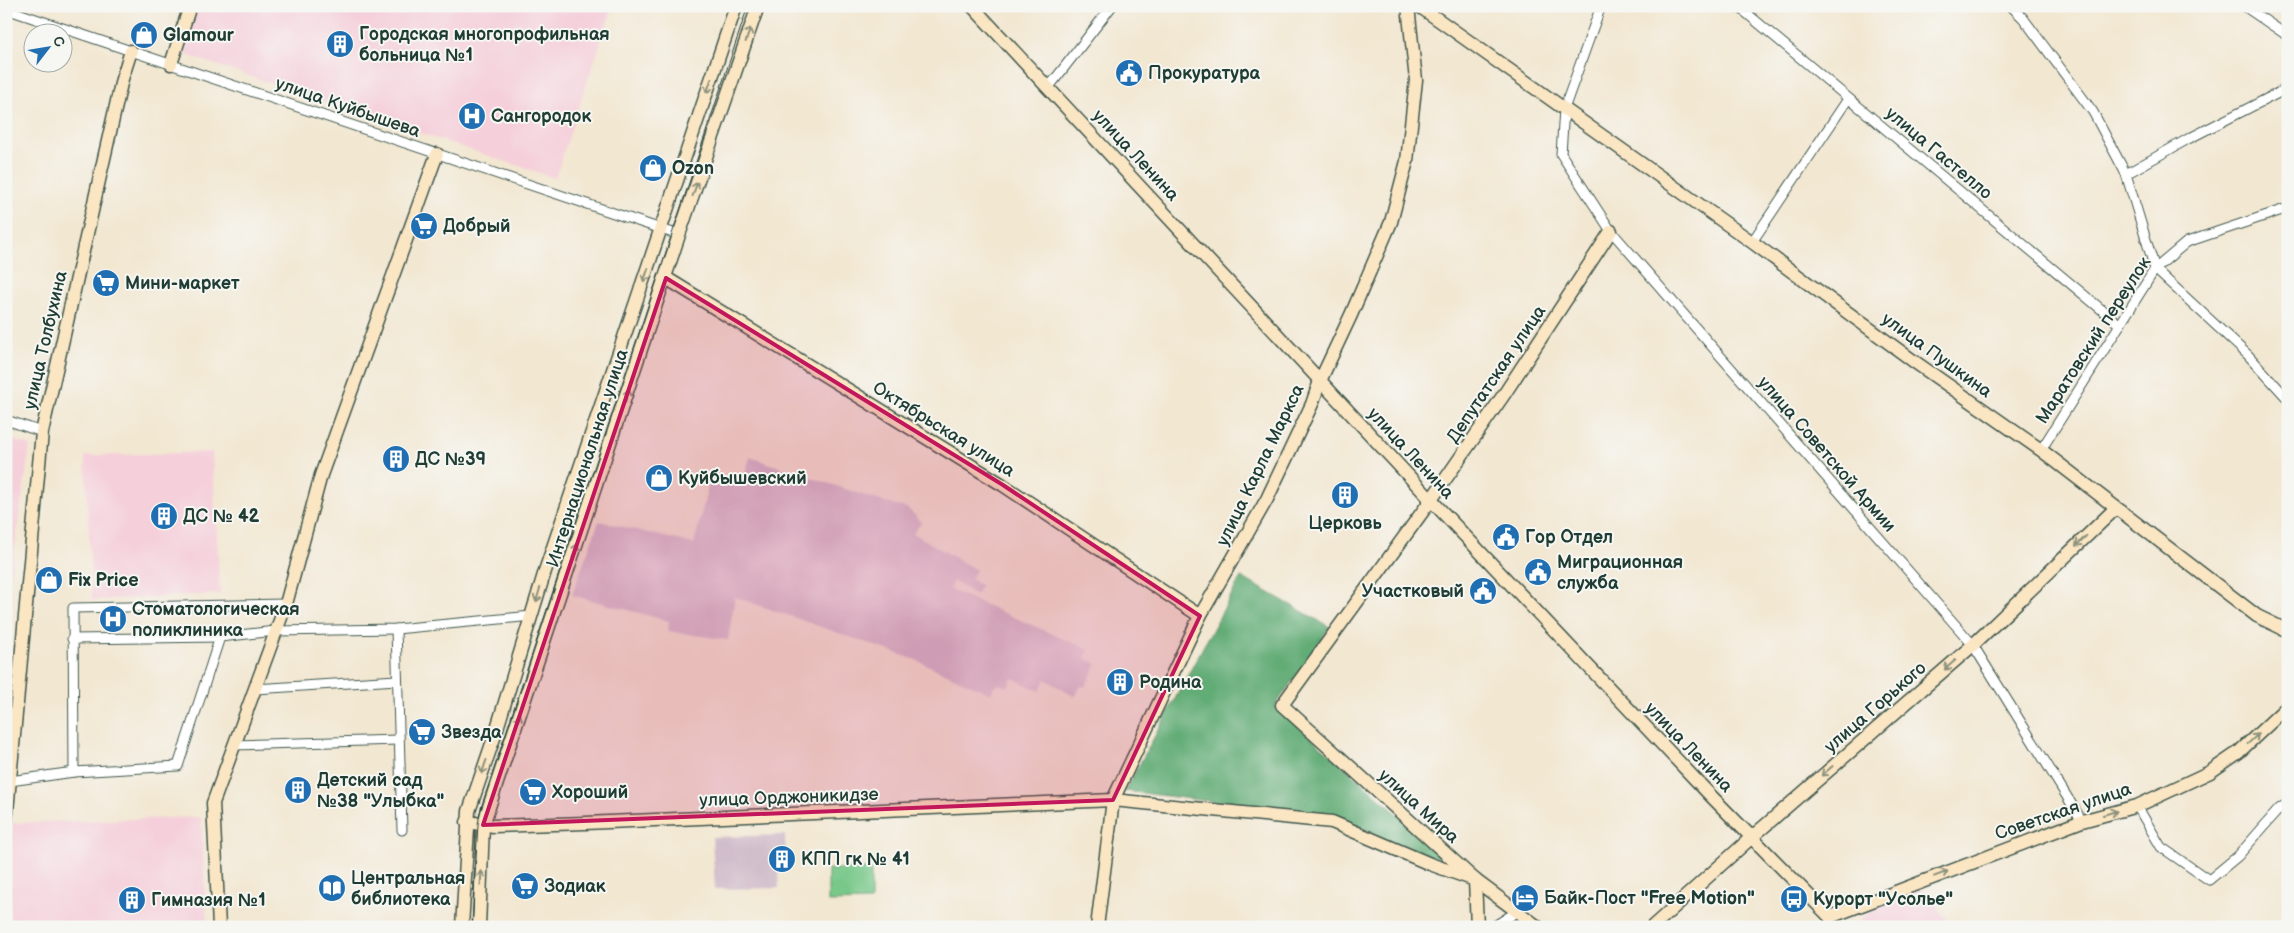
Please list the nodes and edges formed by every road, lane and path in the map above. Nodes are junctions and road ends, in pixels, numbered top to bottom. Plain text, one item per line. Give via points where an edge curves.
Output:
1 (190, 6) edge
2 (736, 6) edge
3 (758, 6) edge
4 (972, 6) edge
5 (1112, 6) edge
6 (1408, 6) edge
7 (1419, 6) edge
8 (1601, 6) edge
9 (1738, 6) edge
10 (2011, 6) edge
11 (2244, 6) edge
12 (6, 9) edge
13 (2288, 36) edge
14 (131, 51) junction
15 (171, 64) junction
16 (1049, 87) junction
17 (2288, 88) edge
18 (1848, 99) junction
19 (1564, 109) junction
20 (437, 154) junction
21 (2126, 174) junction
22 (2288, 208) edge
23 (662, 229) junction
24 (1611, 230) junction
25 (679, 235) junction
26 (1752, 242) junction
27 (2155, 269) junction
28 (666, 278) junction
29 (2120, 325) junction
30 (1320, 381) junction
31 (2288, 399) edge
32 (6, 420) edge
33 (42, 432) junction
34 (2041, 450) junction
35 (1431, 500) junction
36 (2116, 508) junction
37 (286, 604) junction
38 (532, 616) junction
39 (1200, 616) junction
40 (396, 629) junction
41 (276, 631) junction
42 (2288, 631) edge
43 (220, 637) junction
44 (72, 639) junction
45 (1973, 645) junction
46 (397, 680) junction
47 (255, 689) junction
48 (1282, 704) joint
49 (2288, 706) edge
50 (398, 740) junction
51 (234, 745) junction
52 (74, 772) junction
53 (10, 781) junction
54 (1113, 800) junction
55 (2288, 803) edge
56 (2137, 806) junction
57 (2082, 821) junction
58 (6, 822) edge
59 (467, 822) junction
60 (483, 825) junction
61 (402, 830) dead end
62 (1752, 837) junction
63 (1475, 880) junction
64 (1518, 912) junction
65 (1830, 917) joint
66 (219, 927) edge
67 (462, 927) edge
68 (479, 927) edge
69 (1097, 927) edge
70 (1477, 927) edge
71 (1493, 927) edge
72 (1538, 927) edge
73 (1652, 927) edge

1 - 15 street
2 -> 23 street, Интернациональная улица
25 -> 3 street, Интернациональная улица
4 - 16 street, улица Ленина
5 - 16 street
6 - 30 street, улица Карла Маркса via 1416,80 1408,161 1391,222
7 - 19 street, улица Пушкина
7 - 26 street
8 - 19 street, улица Советской Армии
9 - 18 street, улица Гастелло
10 - 21 street via 2093,112
11 - 13 street
12 - 14 street, улица Куйбышева
14 - 15 street, улица Куйбышева
14 - 33 street, улица Толбухина
15 - 20 street, улица Куйбышева
16 - 30 street, улица Ленина
17 - 21 street
18 - 26 street
18 - 29 street, улица Гастелло
19 - 24 street, улица Советской Армии via 1560,154
19 - 26 street, улица Пушкина
20 - 23 street, улица Куйбышева
20 - 37 street via 321,475
21 - 27 street
22 - 27 street, Маратовский переулок via 2187,242
23 - 25 street, улица Куйбышева
23 -> 38 street, Интернациональная улица
24 - 35 street, Депутатская улица
24 - 45 street, улица Советской Армии
25 - 28 street, Интернациональная улица
26 - 34 street, улица Пушкина
27 - 29 street, Маратовский переулок
27 - 31 street via 2248,355
28 - 39 street, Октябрьская улица via 1003,484
60 -> 28 street, Интернациональная улица
29 - 34 street, Маратовский переулок
30 - 35 street, улица Ленина
30 - 39 street, улица Карла Маркса via 1267,499
32 - 33 street
33 - 53 street, улица Толбухина
34 - 36 street, улица Пушкина
35 - 48 street, Депутатская улица
35 - 62 street, улица Ленина
36 - 42 street, улица Пушкина via 2257,616
36 -> 45 street, улица Горького
37 - 41 street
37 - 44 street via 73,608
38 - 40 street
38 -> 59 street, Интернациональная улица
39 - 54 street, улица Карла Маркса
40 - 41 street
40 - 46 street
41 - 43 street
41 - 47 street
43 - 44 street
43 - 52 street via 178,766
44 - 52 street
45 - 57 street, улица Советской Армии
45 -> 62 street, улица Горького
46 - 47 street
46 - 50 street
47 - 51 street
48 - 63 street, улица Мира
56 -> 49 street, Советская улица via 2210,772 2239,752
50 - 51 street
50 - 61 street
51 - 66 street via 214,803
52 - 53 street
53 - 58 street, улица Толбухина
54 - 60 street, улица Орджоникидзе
54 - 63 street, улица Орджоникидзе via 1332,822
54 - 69 street, улица Карла Маркса
55 - 56 street via 2238,856 2209,880 2161,847
57 -> 56 street, Советская улица
65 -> 57 street, Советская улица
59 - 60 street, улица Орджоникидзе
59 - 67 street, Интернациональная улица
68 -> 60 street, Интернациональная улица
62 - 65 street, улица Ленина
62 - 73 street, улица Горького
63 - 64 street, улица Мира
63 - 70 street
64 - 71 street
64 - 72 street, улица Мира

